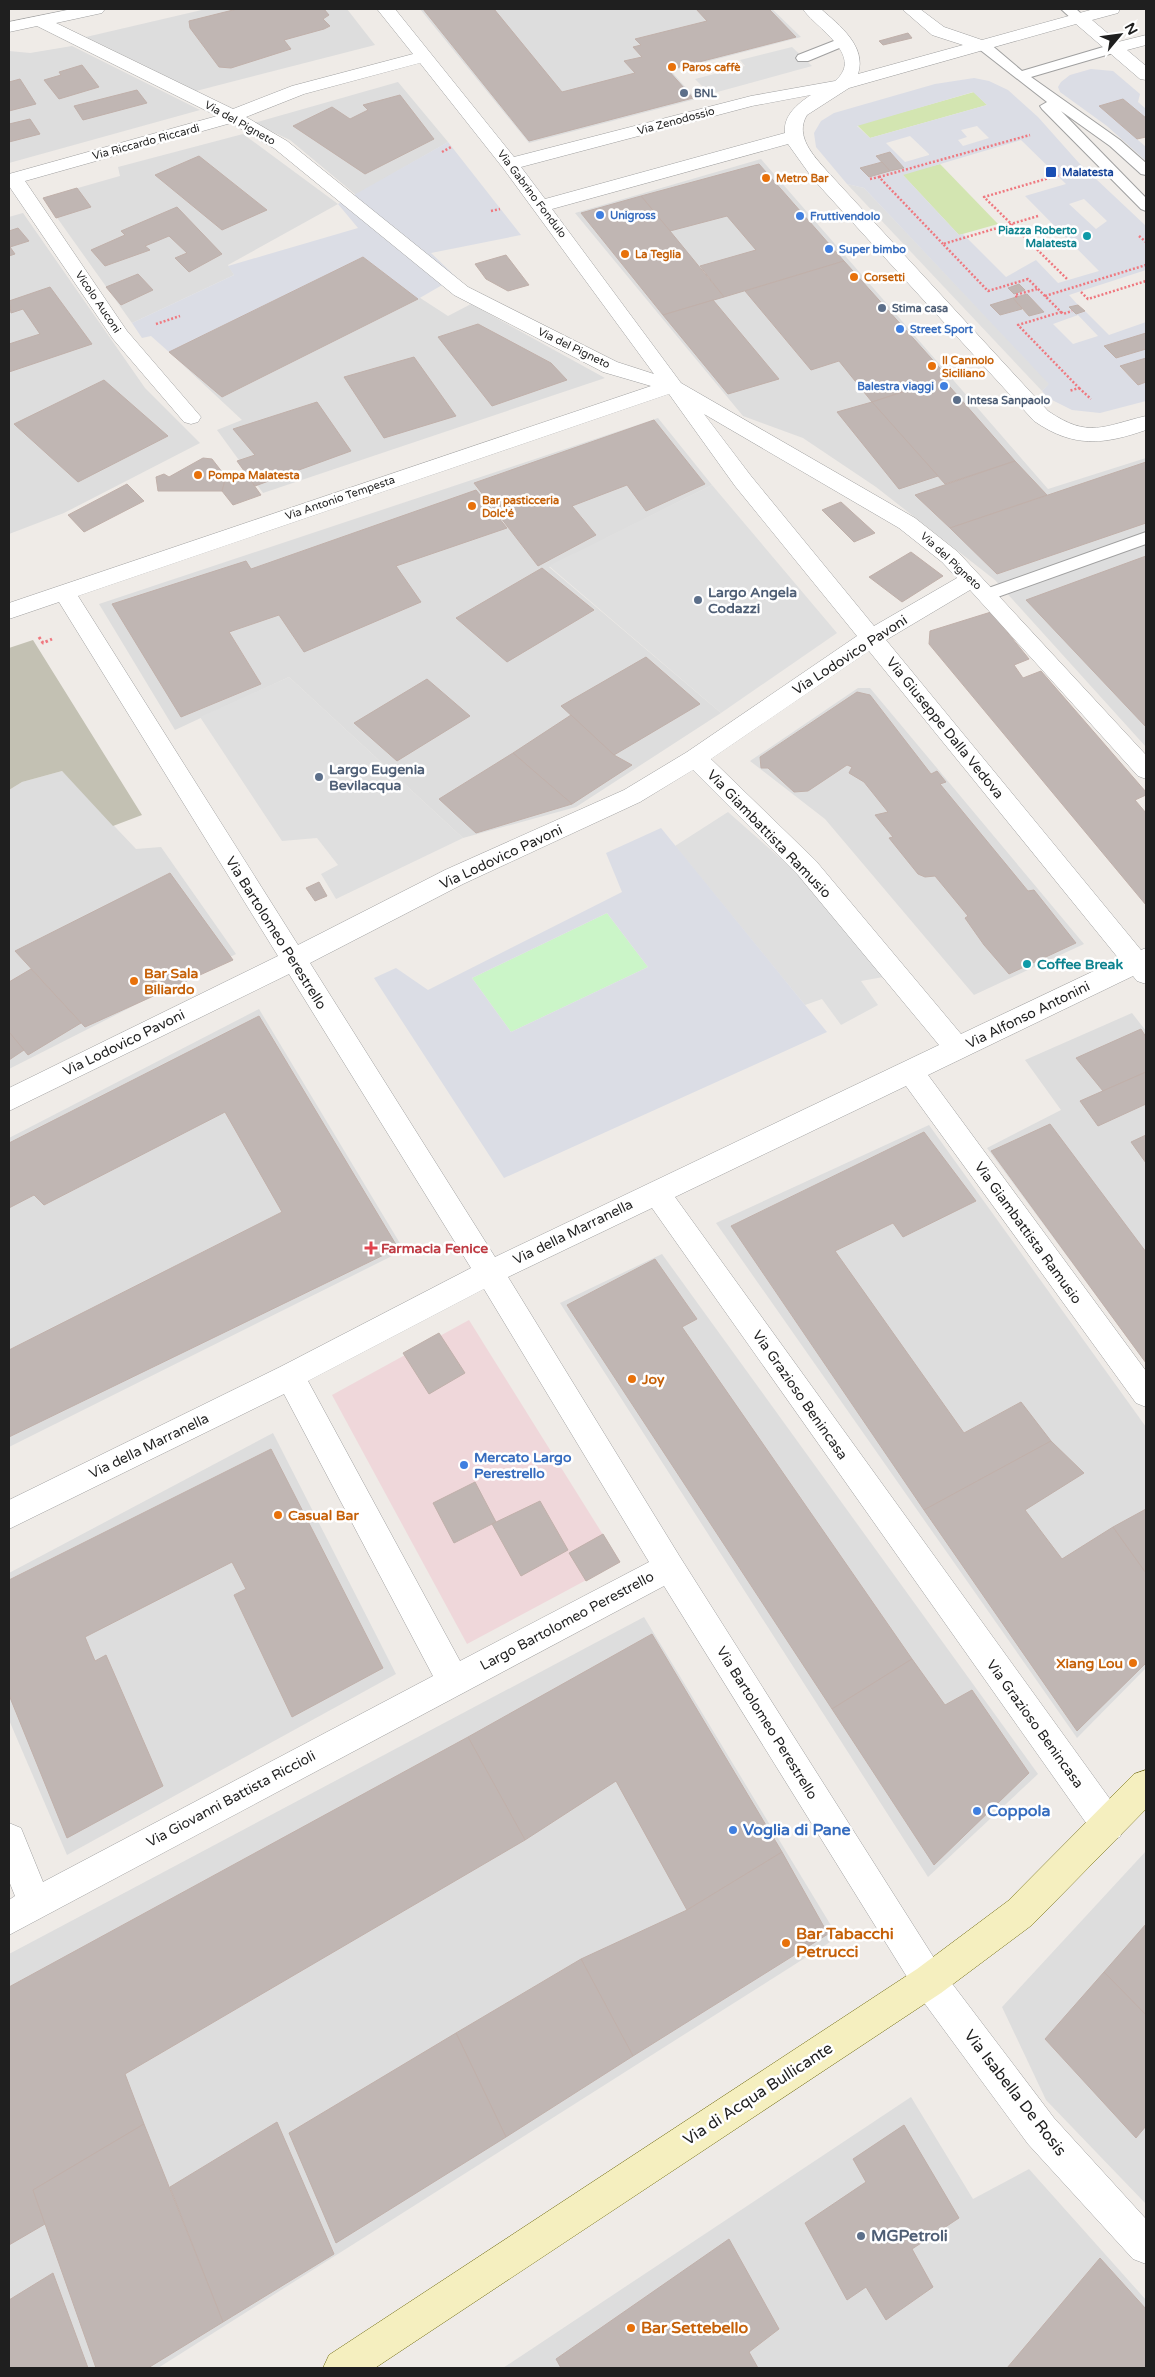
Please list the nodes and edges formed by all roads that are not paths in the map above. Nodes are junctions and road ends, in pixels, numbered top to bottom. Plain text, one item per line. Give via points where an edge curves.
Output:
1 (96, 9) edge
2 (386, 9) edge
3 (811, 9) edge
4 (1112, 9) edge
5 (1074, 13) edge
6 (915, 14) edge
7 (41, 22) junction
8 (9, 27) edge
9 (1146, 40) edge
10 (844, 41) junction
11 (984, 46) junction
12 (1115, 48) junction
13 (424, 57) junction
14 (803, 58) dead end
15 (1146, 75) edge
16 (1020, 76) junction
17 (843, 84) junction
18 (232, 116) junction
19 (792, 137) junction
20 (510, 164) junction
21 (1146, 171) edge
22 (12, 179) edge
23 (542, 206) junction
24 (1146, 206) edge
25 (672, 386) junction
26 (191, 417) dead end
27 (1146, 424) edge
28 (1146, 538) edge
29 (979, 587) junction
30 (64, 592) junction
31 (9, 611) edge
32 (871, 638) junction
33 (695, 758) junction
34 (1146, 770) edge
35 (293, 961) junction
36 (1143, 965) edge
37 (958, 1049) junction
38 (910, 1071) junction
39 (9, 1100) edge
40 (656, 1192) junction
41 (489, 1273) junction
42 (290, 1376) junction
43 (1146, 1394) edge
44 (9, 1516) edge
45 (669, 1567) junction
46 (453, 1681) junction
47 (1146, 1786) edge
48 (1108, 1825) junction
49 (9, 1840) edge
50 (22, 1911) edge
51 (929, 1981) junction
52 (1146, 2246) edge
53 (342, 2368) edge

1 - 7 street
2 - 13 street, Via Gabrino Fondulo
3 - 10 street
4 - 5 street
5 - 11 street
5 - 12 street
6 - 11 street via 945,35
7 - 8 street
7 - 18 street, Via del Pigneto
9 - 12 street
10 - 14 lane
10 - 17 street via 854,62 849,78
11 - 16 lane
11 - 17 street
12 - 15 street
12 - 16 lane
13 - 18 street, Via Riccardo Riccardi via 298,90
13 - 20 street, Via Gabrino Fondulo
16 - 21 lane via 1109,139
16 - 24 lane via 1071,133
17 - 19 street via 815,100 799,114 792,126
17 - 20 street, Via Zenodossio via 751,101
18 - 22 street, Via Riccardo Riccardi
18 - 25 street, Via del Pigneto via 281,145 461,291 610,367
19 - 23 street
19 - 27 street via 820,175 1045,420 1061,430 1086,436 1112,434
20 - 23 street, Via Gabrino Fondulo
22 - 26 street, Vicolo Auconi via 120,335
23 - 25 street, Via Gabrino Fondulo
25 - 29 street, Via del Pigneto via 900,518 936,545
25 - 30 street, Via Antonio Tempesta
25 - 32 street, Via Giuseppe Dalla Vedova via 749,488
28 - 29 lane
29 - 32 street, Via Lodovico Pavoni
29 - 34 street, Via del Pigneto
30 - 31 street, Via Antonio Tempesta
30 - 35 street, Via Bartolomeo Perestrello
32 - 33 street, Via Lodovico Pavoni
32 - 36 street, Via Giuseppe Dalla Vedova
33 - 35 street, Via Lodovico Pavoni via 632,796 454,877
33 - 37 street, Via Giambattista Ramusio via 807,868
35 - 39 street, Via Lodovico Pavoni
35 - 41 street, Via Bartolomeo Perestrello
36 - 37 street, Via Alfonso Antonini
37 - 38 street, Via Alfonso Antonini
38 - 40 street
38 - 43 street, Via Giambattista Ramusio
40 - 41 street, Via della Marranella
40 - 48 street, Via Grazioso Benincasa
41 - 42 street
41 - 45 street, Largo Bartolomeo Perestrello
42 - 44 street, Via della Marranella
42 - 46 street
45 - 46 street, Largo Bartolomeo Perestrello
45 - 51 street, Via Bartolomeo Perestrello
46 - 50 street, Via Giovanni Battista Riccioli
47 - 48 main road, Via di Acqua Bullicante
48 - 51 main road, Via di Acqua Bullicante via 1020,1913
49 - 50 street
51 - 52 street, Via Isabella De Rosis via 1041,2132
51 - 53 main road, Via di Acqua Bullicante

